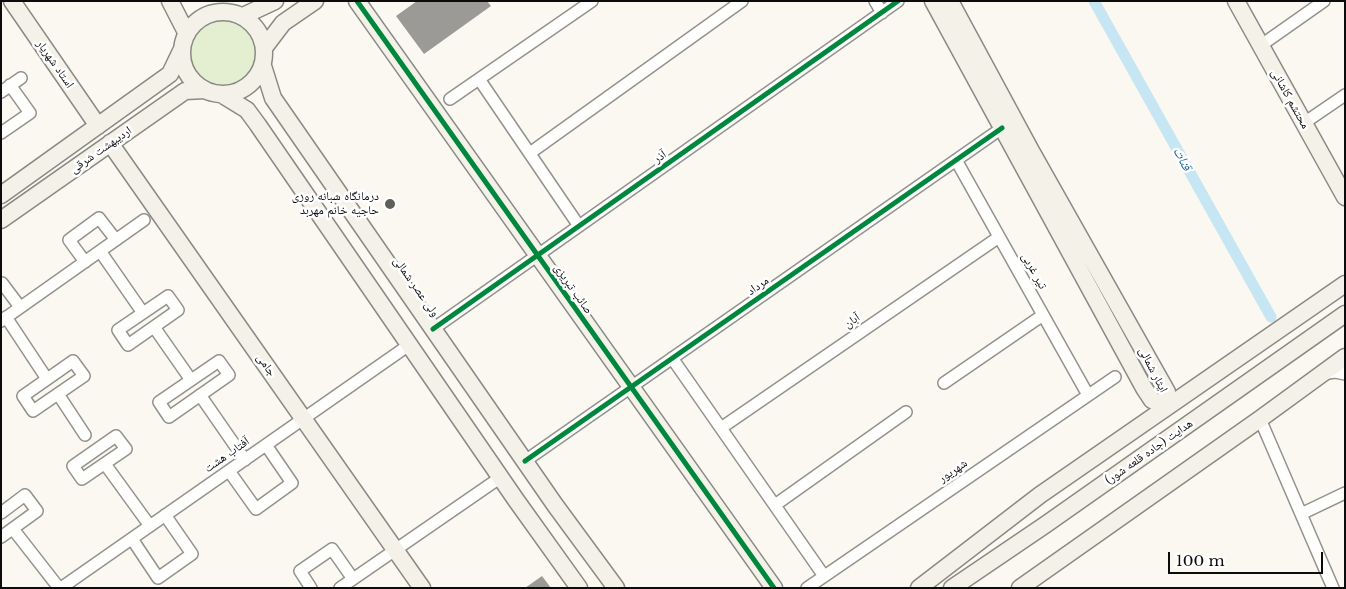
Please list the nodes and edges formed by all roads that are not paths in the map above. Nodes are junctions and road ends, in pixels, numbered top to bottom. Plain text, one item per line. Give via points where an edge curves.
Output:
1 (12, 1) edge
2 (170, 1) edge
3 (207, 1) edge
4 (275, 1) edge
5 (279, 1) edge
6 (315, 1) edge
7 (357, 1) edge
8 (592, 1) edge
9 (742, 1) edge
10 (875, 1) edge
11 (898, 1) edge
12 (933, 1) edge
13 (950, 1) edge
14 (1236, 1) edge
15 (1324, 1) edge
16 (221, 11) junction
17 (882, 13) junction
18 (243, 16) junction
19 (288, 20) junction
20 (186, 34) junction
21 (1260, 46) junction
22 (264, 48) junction
23 (182, 51) junction
24 (971, 55) junction
25 (262, 66) junction
26 (22, 78) dead end
27 (479, 79) junction
28 (159, 82) junction
29 (6, 89) edge
30 (205, 90) junction
31 (221, 94) junction
32 (1345, 95) edge
33 (450, 99) dead end
34 (170, 102) junction
35 (281, 109) junction
36 (1304, 123) junction
37 (258, 125) junction
38 (98, 126) junction
39 (1002, 128) junction
40 (1, 133) edge
41 (110, 143) junction
42 (530, 153) junction
43 (956, 160) junction
44 (1344, 193) edge
45 (1, 194) edge
46 (1, 220) edge
47 (144, 220) dead end
48 (580, 226) junction
49 (999, 237) junction
50 (116, 240) junction
51 (100, 251) junction
52 (537, 256) junction
53 (85, 262) junction
54 (1, 283) edge
55 (1345, 284) edge
56 (20, 307) junction
57 (144, 313) junction
58 (1345, 314) edge
59 (1043, 315) junction
60 (4, 319) edge
61 (154, 327) junction
62 (433, 329) junction
63 (410, 346) junction
64 (1345, 357) edge
65 (672, 358) junction
66 (1320, 374) junction
67 (1345, 374) edge
68 (1115, 377) dead end
69 (47, 379) junction
70 (191, 380) junction
71 (944, 383) dead end
72 (630, 388) junction
73 (58, 394) junction
74 (200, 395) junction
75 (1088, 395) junction
76 (1165, 407) junction
77 (906, 412) dead end
78 (304, 419) junction
79 (1260, 419) junction
80 (721, 428) junction
81 (86, 435) dead end
82 (266, 445) junction
83 (245, 460) junction
84 (525, 461) junction
85 (105, 464) dead end
86 (229, 471) junction
87 (501, 477) junction
88 (1345, 493) edge
89 (775, 505) junction
90 (1, 513) edge
91 (1301, 514) junction
92 (165, 515) junction
93 (1045, 525) junction
94 (150, 526) junction
95 (14, 528) junction
96 (1, 538) edge
97 (132, 539) junction
98 (395, 549) junction
99 (824, 576) junction
100 (353, 579) junction
101 (1024, 586) edge
102 (60, 588) edge
103 (312, 588) edge
104 (340, 588) edge
105 (422, 588) edge
106 (579, 588) edge
107 (616, 588) edge
108 (774, 588) edge
109 (808, 588) edge
110 (919, 588) edge
111 (932, 588) edge
112 (952, 588) edge
113 (1333, 588) edge

1 - 38 main road, استاد شهریار
2 - 20 main road
3 - 16 main road
4 - 18 main road
5 - 19 main road via 280,15
6 - 19 main road
7 - 52 main road, صائب تبریزی
8 - 27 street
9 - 42 street
10 - 17 street
11 - 17 street, آذر
12 - 24 main road, ایثار شمالی
13 - 24 main road, ایثار شمالی
14 - 21 main road, محتشم کاشانی
15 - 21 street
16 - 18 main road
16 - 20 main road via 198,20
17 - 48 street, آذر
18 - 22 main road via 260,32
19 - 22 main road
20 - 23 main road
21 - 36 main road, محتشم کاشانی
22 - 25 main road
23 - 28 main road, اردیبهشت شرقی via 170,74
23 - 30 main road via 187,74
24 - 39 main road, ایثار شمالی
24 - 76 main road, ایثار شمالی via 1167,392
25 - 31 main road via 250,85 240,91
25 - 35 main road, ولی عصر شمالی via 273,98
26 - 29 street
27 - 33 street
27 - 42 street
28 - 34 main road via 171,88
28 - 38 main road, اردیبهشت شرقی
29 - 40 street via 30,113
30 - 31 main road
30 - 34 main road, اردیبهشت شرقی via 185,91
31 - 37 main road via 246,110
32 - 36 street
34 - 41 main road, اردیبهشت شرقی
35 - 37 main road via 263,108 258,116
35 - 62 main road, ولی عصر شمالی
36 - 44 main road, محتشم کاشانی
37 - 63 main road
38 - 45 main road, اردیبهشت شرقی
39 - 43 street, مرداد
39 - 76 main road, ایثار شمالی via 1144,388 1152,400
41 - 46 main road, اردیبهشت شرقی
41 - 78 main road, جامی
42 - 48 street
43 - 49 street, تیر غربی
43 - 65 street, مرداد
47 - 50 street
48 - 52 street, آذر
49 - 59 street, تیر غربی
49 - 80 street, آبان
50 - 51 street
50 - 53 street via 100,218 69,240
51 - 53 street
51 - 57 street
52 - 62 street, آذر
52 - 72 main road, صائب تبریزی
53 - 56 street
54 - 56 street
55 - 76 main road
56 - 60 street
57 - 61 street via 168,296 178,310
57 - 61 street via 118,330 128,344
58 - 93 main road, هدایت (جاده قلعه شور)
59 - 71 street
59 - 75 street, تیر غربی
60 - 69 street
61 - 70 street
62 - 84 main road, ولی عصر شمالی
63 - 78 street, آفتاب هشت
63 - 87 main road
64 - 66 main road
65 - 72 street, مرداد
65 - 80 street
66 - 67 street
66 - 79 main road
68 - 75 street, شهریور
69 - 73 street via 23,396 33,410
69 - 73 street via 73,361 84,376
70 - 74 street via 220,361 230,375
70 - 74 street via 158,402 168,417
72 - 84 street, مرداد
72 - 108 main road, صائب تبریزی
73 - 81 street
74 - 83 street
75 - 99 street, شهریور
76 - 110 main road via 1040,495
77 - 89 street
78 - 82 street, آفتاب هشت
78 - 98 main road, جامی
79 - 91 street
79 - 101 main road
80 - 89 street
82 - 83 street, آفتاب هشت
82 - 86 street via 292,483 256,509
83 - 86 street, آفتاب هشت
84 - 107 main road, ولی عصر شمالی
85 - 94 street
86 - 92 street, آفتاب هشت
87 - 98 street
87 - 106 main road
88 - 91 street
89 - 99 street
90 - 95 street via 25,495 37,511
91 - 113 street
92 - 94 street, آفتاب هشت
92 - 97 street via 192,554 158,578
93 - 111 main road
93 - 112 main road, هدایت (جاده قلعه شور)
94 - 97 street, آفتاب هشت
95 - 96 street
95 - 102 street
97 - 102 street, آفتاب هشت
98 - 100 street
98 - 105 main road, جامی
99 - 109 street, شهریور
100 - 103 street via 332,549 300,571
100 - 104 street

